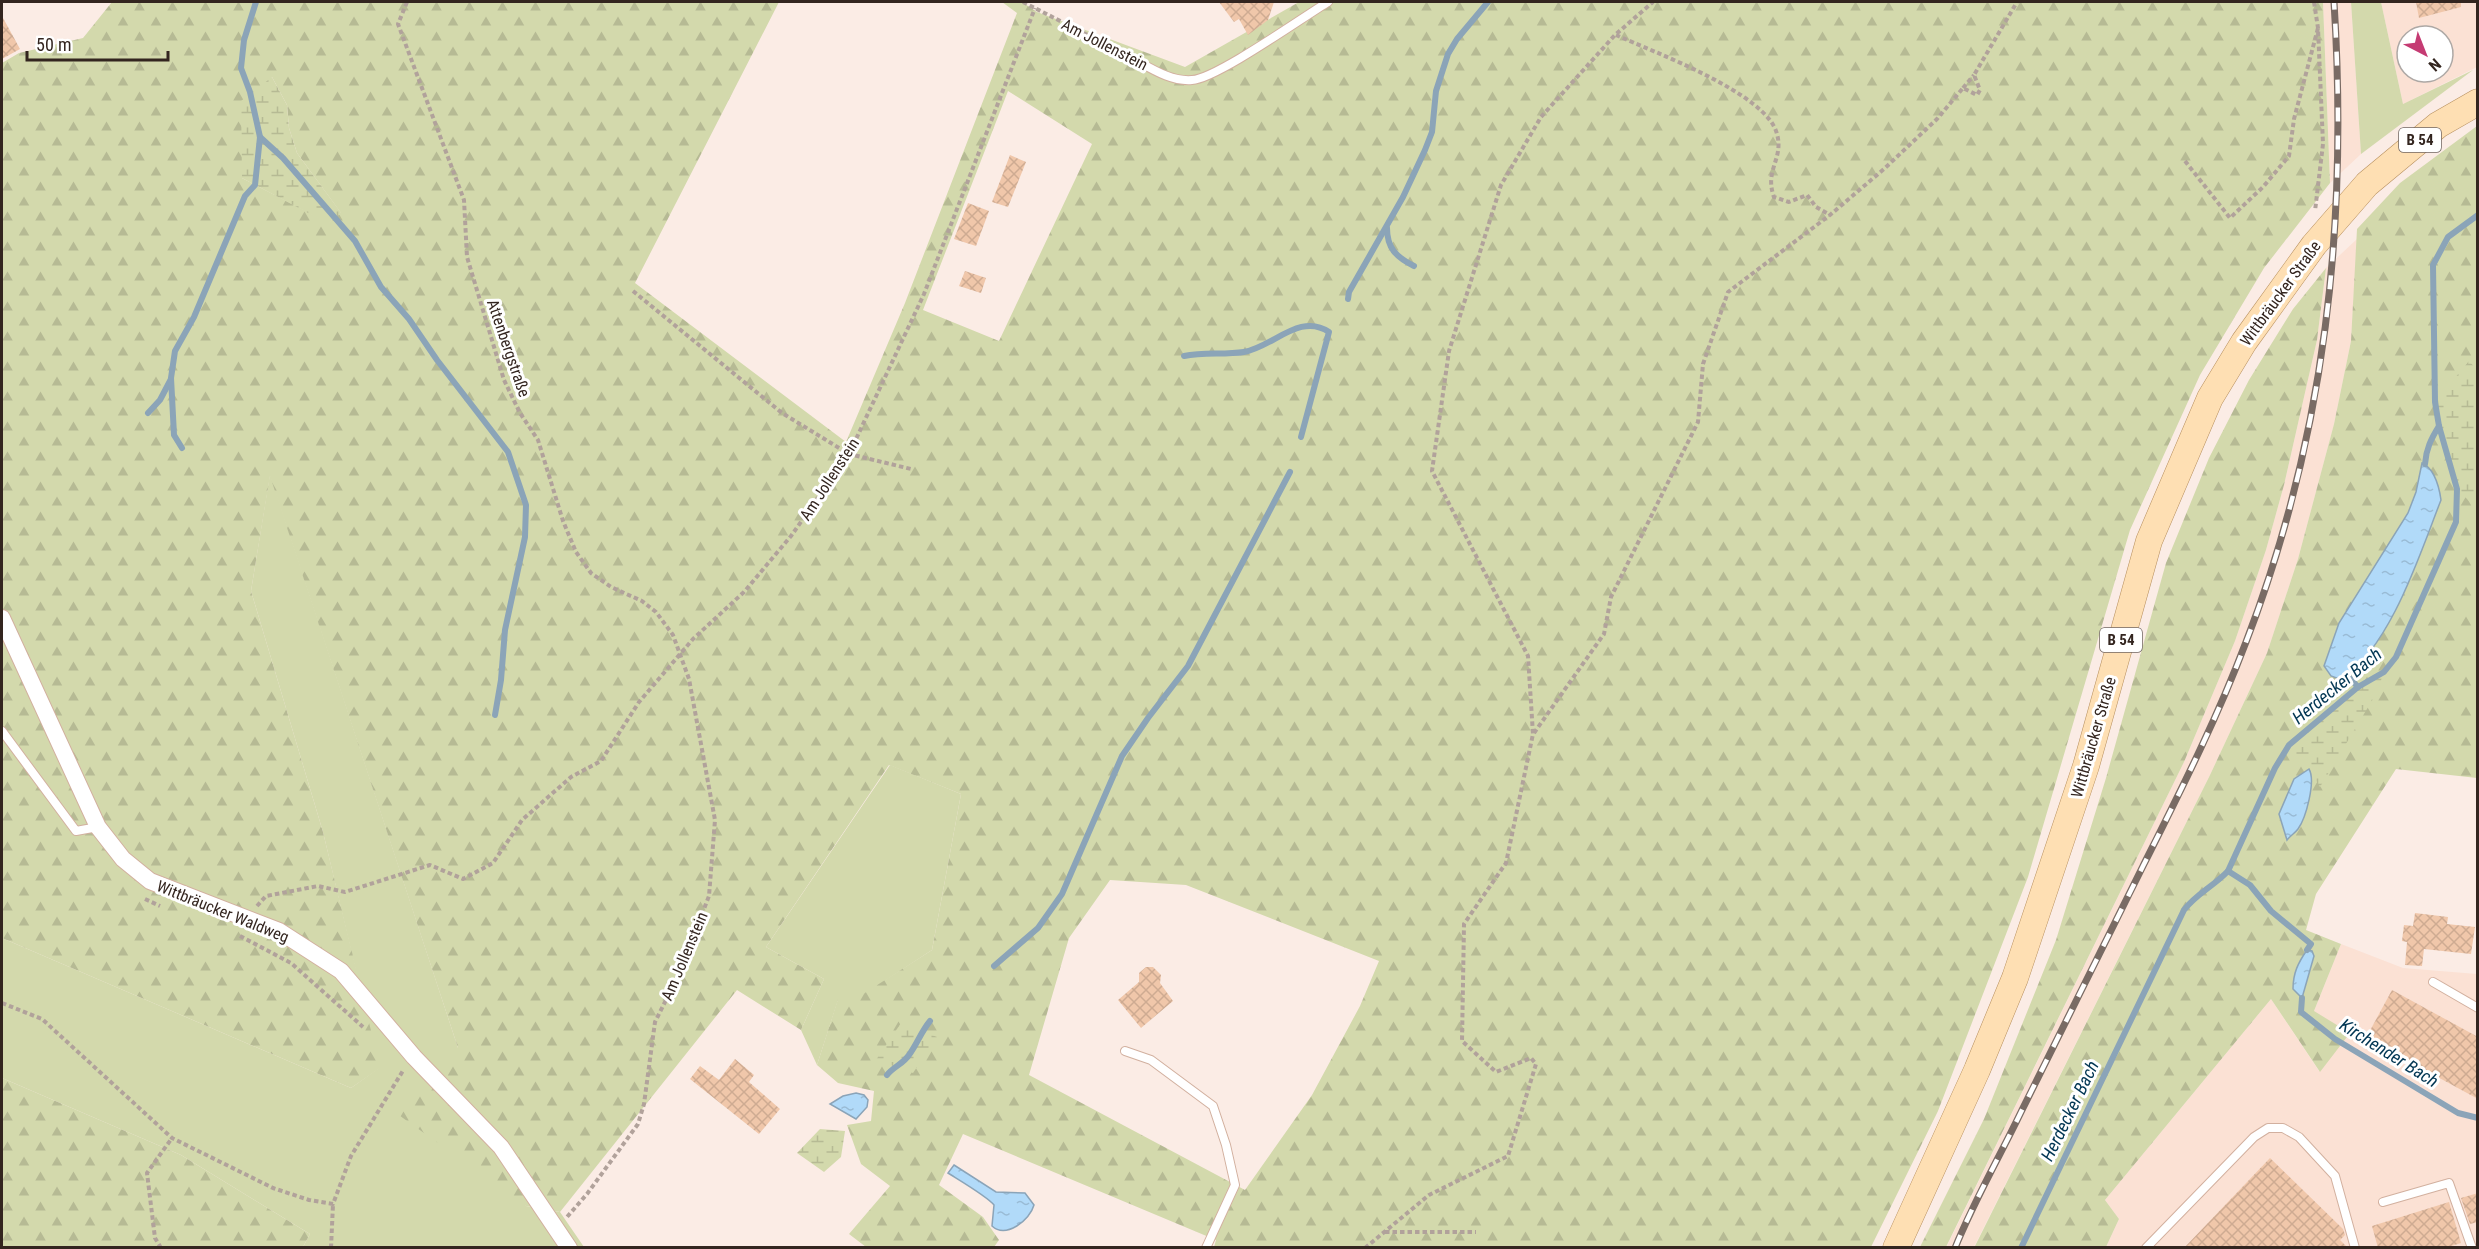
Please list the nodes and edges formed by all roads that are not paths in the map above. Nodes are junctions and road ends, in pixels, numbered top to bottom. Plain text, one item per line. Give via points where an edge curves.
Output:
1 (1328, 2) edge
2 (1128, 56) road end
3 (2478, 102) edge
4 (2, 618) edge
5 (2, 731) edge
6 (98, 827) junction
7 (2433, 982) dead end
8 (2478, 1008) edge
9 (1125, 1050) dead end
10 (2382, 1202) dead end
11 (569, 1248) edge
12 (1206, 1248) edge
13 (1896, 1248) edge
14 (2146, 1248) edge
15 (2355, 1248) edge
16 (2472, 1248) edge

1 - 2 lane, Am Jollenstein via 1221,69 1194,81 1172,79
3 - 13 main road, Wittbräucker Straße / B 54 via 2438,125 2367,184 2313,245 2244,342 2210,398 2149,541 2086,766 2015,978
4 - 6 street, Wittbräucker Waldweg
5 - 6 lane via 76,831
6 - 11 street, Wittbräucker Waldweg via 123,859 150,881 279,931 340,971 409,1063 501,1148
7 - 8 lane
9 - 12 lane via 1151,1060 1213,1106 1235,1185
10 - 16 lane via 2449,1183
14 - 15 lane via 2254,1137 2268,1128 2283,1128 2299,1137 2335,1176

